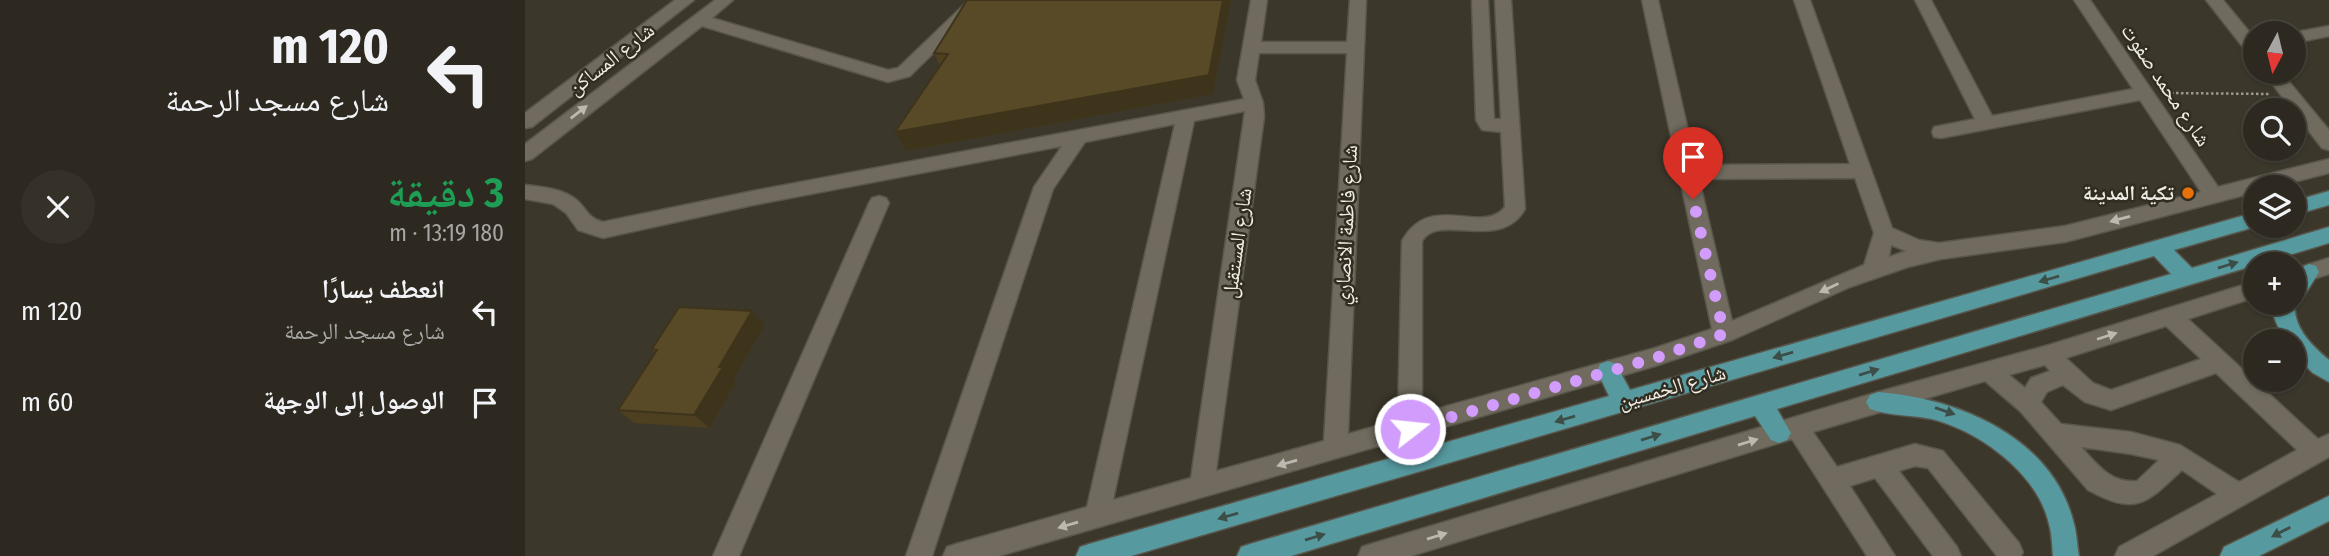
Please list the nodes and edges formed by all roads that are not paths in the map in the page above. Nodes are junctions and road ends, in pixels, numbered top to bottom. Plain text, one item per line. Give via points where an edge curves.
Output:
1 (686, 0) edge
2 (725, 0) edge
3 (979, 0) edge
4 (1259, 0) edge
5 (1358, 0) edge
6 (1480, 0) edge
7 (1503, 0) edge
8 (1650, 0) edge
9 (1802, 0) edge
10 (1923, 0) edge
11 (2082, 0) edge
12 (2214, 0) edge
13 (699, 20) junction
14 (2329, 31) edge
15 (2243, 35) edge
16 (2307, 35) edge
17 (1252, 47) junction
18 (1355, 48) junction
19 (2282, 84) edge
20 (2144, 93) junction
21 (1254, 103) junction
22 (1186, 116) junction
23 (525, 122) edge
24 (1986, 123) junction
25 (1511, 126) junction
26 (1941, 132) dead end
27 (1078, 137) junction
28 (2329, 143) edge
29 (525, 154) edge
30 (2329, 166) edge
31 (1862, 171) junction
32 (1687, 172) junction
33 (525, 192) edge
34 (2213, 195) junction
35 (2329, 198) edge
36 (879, 202) dead end
37 (2306, 205) edge
38 (2243, 223) edge
39 (1884, 233) junction
40 (2329, 235) edge
41 (2158, 247) junction
42 (1941, 251) junction
43 (1872, 270) junction
44 (2189, 277) junction
45 (2243, 293) edge
46 (2284, 315) edge
47 (2170, 316) junction
48 (1724, 334) junction
49 (2049, 355) junction
50 (2219, 363) junction
51 (1988, 370) junction
52 (1608, 371) junction
53 (2329, 372) edge
54 (2067, 374) junction
55 (1624, 401) junction
56 (1878, 402) junction
57 (1760, 404) junction
58 (2028, 404) junction
59 (1410, 429) junction
60 (1788, 430) junction
61 (2056, 435) junction
62 (2322, 449) edge
63 (1335, 450) junction
64 (2180, 456) junction
65 (1879, 464) junction
66 (1831, 480) junction
67 (1202, 487) junction
68 (2237, 494) junction
69 (2329, 508) edge
70 (1097, 516) junction
71 (2010, 552) dead end
72 (726, 556) edge
73 (919, 556) edge
74 (956, 556) edge
75 (1089, 556) edge
76 (1250, 556) edge
77 (1371, 556) edge
78 (1882, 556) edge
79 (1948, 556) edge
80 (2066, 556) edge
81 (2128, 556) edge
82 (2233, 556) edge

1 - 23 street, شارع المساكن
2 - 13 street, شارع المساكن
3 - 13 street via 904,72 888,76
4 - 17 street, شارع المستقبل
5 - 18 street, شارع فاطمة الانصاري
6 - 25 street via 1485,120 1489,125
7 - 25 street
8 - 32 street
9 - 31 street
10 - 24 street
11 - 20 street, شارع محمد صفوت
12 - 15 street
29 -> 13 street, شارع المساكن
14 - 16 street
17 - 18 street
17 - 21 street, شارع المستقبل via 1247,80
18 - 63 street, شارع فاطمة الانصاري
19 - 28 street
20 - 24 street
20 - 34 street, شارع محمد صفوت
21 - 22 street
21 - 67 street, شارع المستقبل
22 - 27 street
22 - 70 street
24 - 26 street
25 - 59 street via 1515,204 1511,217 1499,223 1427,224 1413,237
27 - 33 street via 603,230 585,225 574,207 561,198
27 - 73 street via 1044,187
30 - 34 street
31 - 32 street
31 - 39 street
32 - 48 street
34 -> 42 street via 2065,233
35 - 37 main road
36 - 72 street
38 - 41 main road, شارع الخمسين
39 - 42 street via 1916,247
39 - 43 street
44 -> 40 main road, شارع الخمسين
41 - 44 main road
41 -> 55 main road, شارع الخمسين
42 - 43 street
43 -> 48 street
57 -> 44 main road, شارع الخمسين
45 - 47 street
46 - 53 main road via 2290,333
49 -> 47 street
47 - 50 street
48 - 52 street
49 - 51 street
49 - 54 street
50 - 54 street via 2111,400 2095,397
50 - 62 street
51 - 56 street
51 - 58 street
52 - 55 main road
52 - 59 street
54 - 58 street via 2039,385
55 -> 75 main road, شارع الخمسين
56 - 60 street
56 -> 80 main road via 1915,404 1954,414 2009,448 2049,495 2063,531
57 - 60 main road
76 -> 57 main road, شارع الخمسين
58 - 61 street
59 - 63 street
60 - 66 street
77 -> 60 street
61 - 64 street via 2132,442
61 - 64 street via 2097,482 2124,493 2143,491
62 - 68 street
63 -> 67 street
64 - 68 street
65 - 66 street
65 - 71 street via 1915,454 1935,459
65 - 79 street
66 - 78 street
67 - 70 street
68 - 81 street
69 -> 82 main road
70 -> 74 street

